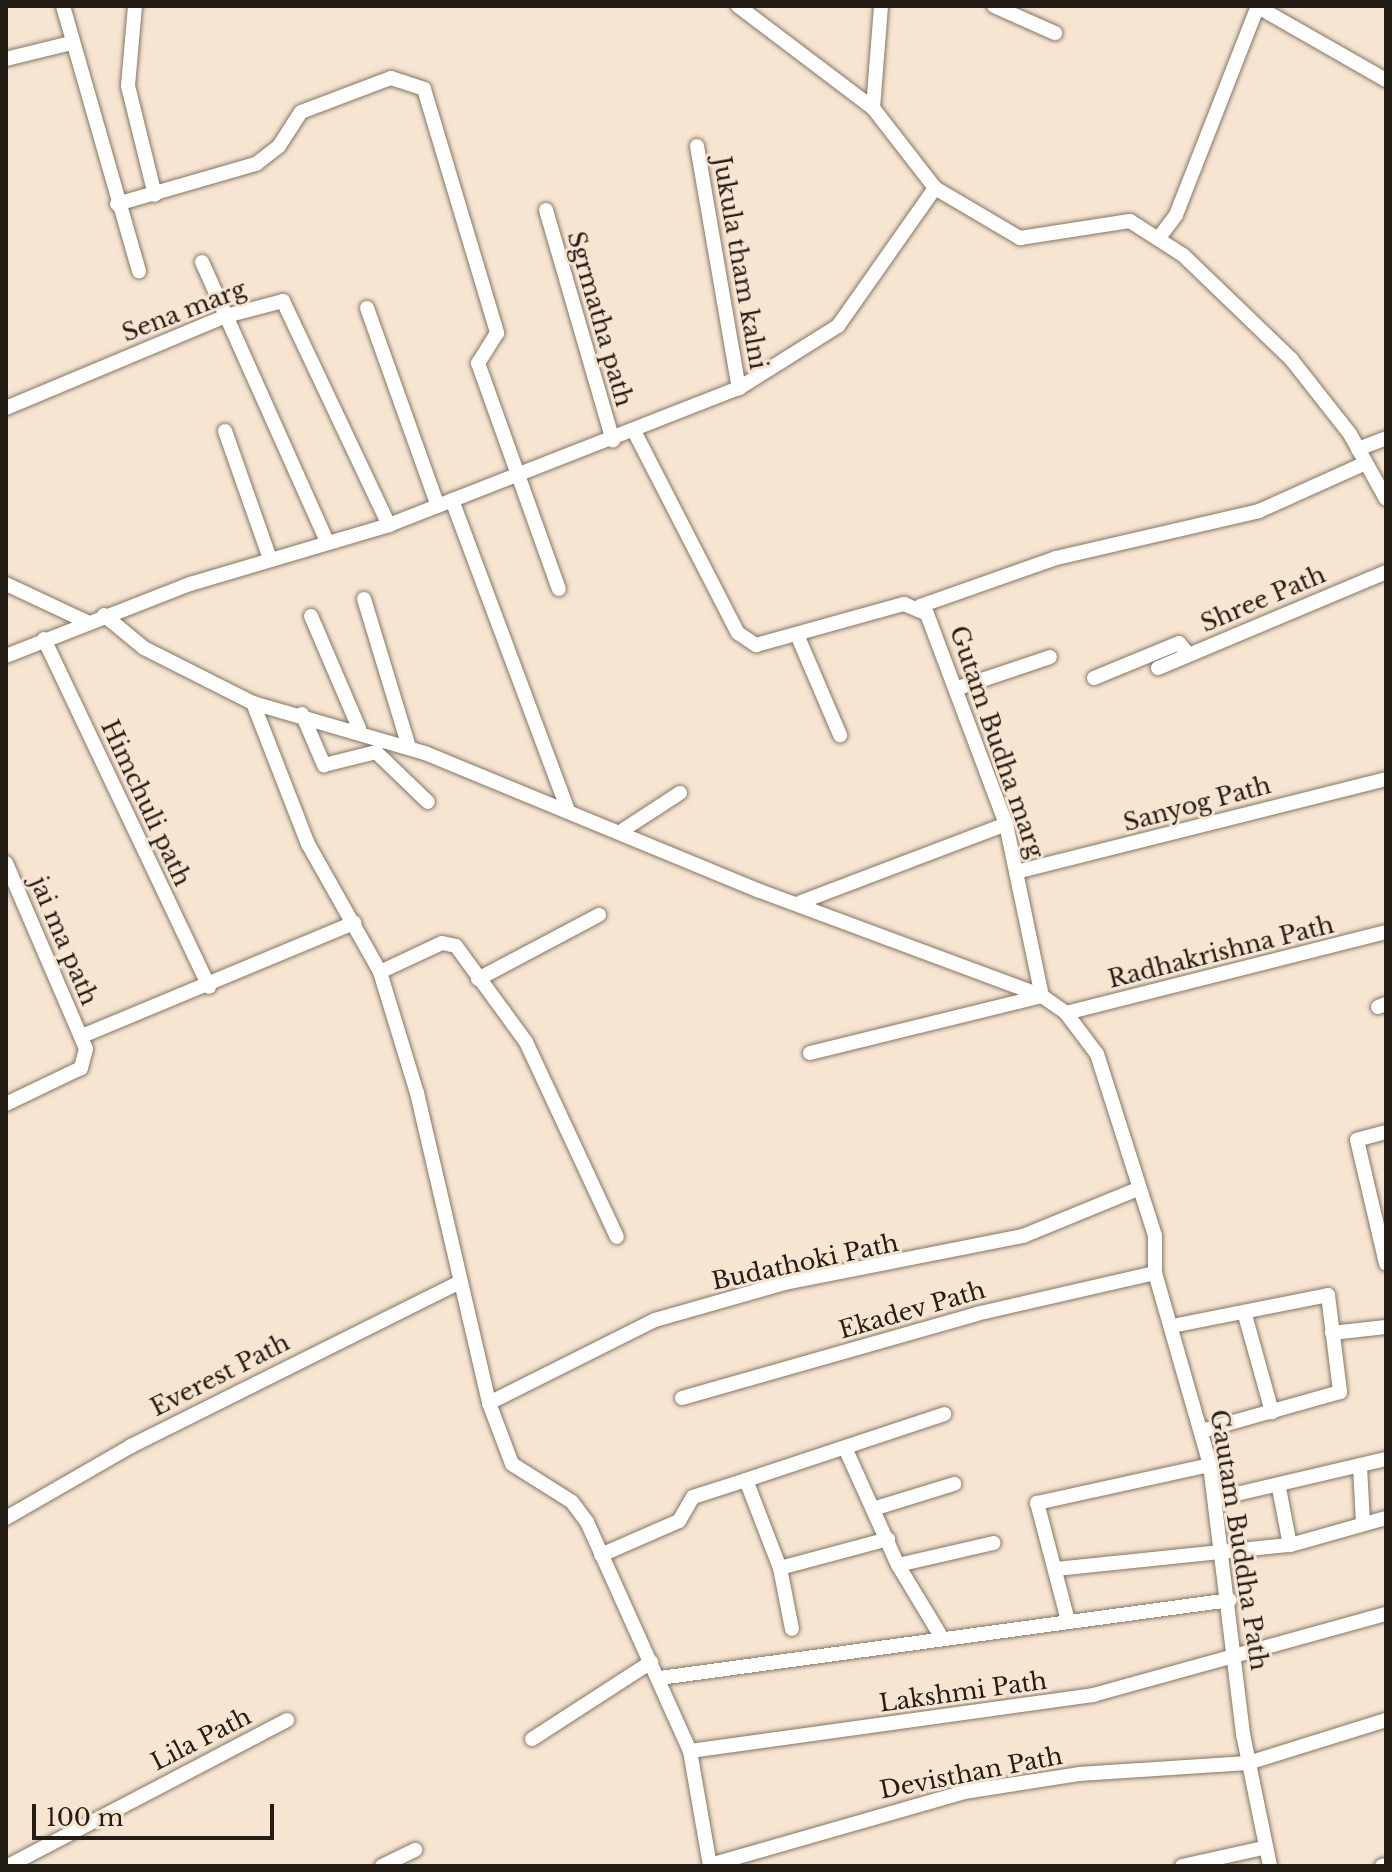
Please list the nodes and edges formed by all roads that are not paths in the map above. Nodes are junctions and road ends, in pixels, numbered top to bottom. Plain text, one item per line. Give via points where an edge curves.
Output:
1 (63, 6) edge
2 (135, 6) edge
3 (738, 6) edge
4 (881, 6) edge
5 (994, 6) edge
6 (1258, 6) edge
7 (1055, 33) dead end
8 (71, 43) junction
9 (6, 59) edge
10 (1386, 80) edge
11 (873, 108) junction
12 (697, 146) dead end
13 (935, 188) junction
14 (155, 195) junction
15 (117, 204) junction
16 (546, 210) dead end
17 (1158, 239) junction
18 (202, 262) dead end
19 (139, 271) dead end
20 (367, 308) dead end
21 (226, 316) junction
22 (739, 388) junction
23 (6, 408) edge
24 (225, 431) dead end
25 (634, 431) junction
26 (1386, 438) edge
27 (613, 440) junction
28 (1358, 449) junction
29 (1366, 463) junction
30 (520, 477) junction
31 (1386, 499) edge
32 (445, 503) junction
33 (389, 525) junction
34 (327, 542) junction
35 (270, 559) junction
36 (1386, 572) edge
37 (6, 584) edge
38 (559, 589) dead end
39 (364, 599) dead end
40 (920, 606) junction
41 (104, 615) junction
42 (311, 616) dead end
43 (87, 622) junction
44 (798, 637) junction
45 (44, 639) junction
46 (1188, 654) junction
47 (6, 656) edge
48 (1050, 657) dead end
49 (1158, 668) dead end
50 (1094, 678) dead end
51 (958, 688) junction
52 (253, 703) junction
53 (302, 714) junction
54 (359, 728) junction
55 (840, 735) dead end
56 (409, 747) junction
57 (1386, 779) edge
58 (680, 793) dead end
59 (428, 802) dead end
60 (568, 810) junction
61 (1006, 824) junction
62 (623, 830) junction
63 (6, 863) edge
64 (1020, 871) junction
65 (801, 902) junction
66 (599, 915) dead end
67 (354, 923) junction
68 (1386, 932) edge
69 (380, 972) junction
70 (478, 979) junction
71 (209, 987) junction
72 (1042, 996) junction
73 (1066, 1013) junction
74 (82, 1036) junction
75 (810, 1053) dead end
76 (6, 1104) edge
77 (1386, 1132) edge
78 (1140, 1188) junction
79 (617, 1237) dead end
80 (1386, 1264) edge
81 (1155, 1273) junction
82 (460, 1282) junction
83 (1245, 1315) junction
84 (1172, 1326) junction
85 (1386, 1327) edge
86 (1332, 1333) junction
87 (682, 1398) dead end
88 (489, 1403) junction
89 (1272, 1412) junction
90 (944, 1414) dead end
91 (1201, 1431) junction
92 (846, 1450) junction
93 (1386, 1459) edge
94 (1210, 1465) junction
95 (1360, 1466) junction
96 (746, 1480) junction
97 (954, 1484) dead end
98 (1279, 1488) junction
99 (1215, 1499) junction
100 (876, 1508) junction
101 (6, 1518) edge
102 (1386, 1518) edge
103 (1363, 1524) junction
104 (888, 1539) junction
105 (993, 1543) dead end
106 (1290, 1545) junction
107 (1221, 1552) junction
108 (601, 1555) junction
109 (898, 1565) junction
110 (780, 1568) junction
111 (1056, 1569) junction
112 (1230, 1600) junction
113 (1386, 1614) edge
114 (1067, 1617) junction
115 (792, 1629) dead end
116 (942, 1638) junction
117 (1239, 1659) junction
118 (651, 1662) junction
119 (660, 1678) junction
120 (287, 1720) dead end
121 (1386, 1720) edge
122 (532, 1739) dead end
123 (690, 1751) junction
124 (1248, 1763) junction
125 (1263, 1848) junction
126 (415, 1850) dead end
127 (8, 1866) edge
128 (382, 1866) edge
129 (710, 1866) edge
130 (1182, 1866) edge
131 (1270, 1866) edge

1 - 8 street
2 - 14 street via 128,86
3 - 11 street
4 - 11 street
5 - 7 street
6 - 10 street
6 - 17 street via 1176,215
8 - 9 street
8 - 15 street
11 - 13 street
12 - 22 street, Jukula tham kalni
13 - 17 street via 1020,238 1130,221
13 - 22 street via 838,326
14 - 15 street
14 - 30 street via 256,164 301,112 391,78 412,79 424,89 497,333 478,363
15 - 19 street
16 - 27 street, Sgrmatha path
17 - 28 street via 1291,359
18 - 21 street
20 - 32 street
21 - 23 street, Sena marg
21 - 33 street, Sena marg via 273,300 287,306
21 - 34 street
22 - 25 street
24 - 35 street
25 - 27 street
25 - 44 street, Gutam Budha marg via 738,633 756,645
26 - 28 street
27 - 30 street
28 - 29 street
29 - 31 street
29 - 40 street via 1259,511 1056,558
30 - 32 street
30 - 38 street
32 - 33 street
32 - 60 street
33 - 34 street
34 - 35 street
35 - 41 street
36 - 46 street, Shree Path
37 - 43 street
39 - 56 street
40 - 44 street, Gutam Budha marg via 904,604
40 - 51 street, Gutam Budha marg
41 - 43 street
41 - 52 street via 144,648
42 - 54 street
43 - 45 street
44 - 55 street
45 - 47 street
45 - 71 street, Himchuli path
46 - 49 street, Shree Path
46 - 50 street via 1179,643
48 - 51 street
51 - 61 street, Gutam Budha marg
52 - 53 street
52 - 67 street via 308,844
53 - 54 street
53 - 59 street via 324,765 376,752
54 - 56 street
56 - 60 street
57 - 64 street, Sanyog Path
58 - 62 street
60 - 62 street
61 - 64 street, Gutam Budha marg
61 - 65 street
62 - 65 street
63 - 74 street, jai ma path
64 - 72 street, Gutam Budha marg
65 - 72 street
66 - 70 street
67 - 69 street
67 - 71 street
68 - 73 street, Radhakrishna Path
69 - 70 street via 442,943 456,946
69 - 82 street
70 - 79 street via 526,1042
71 - 74 street
72 - 73 street
72 - 75 street
73 - 78 street, Gautam Buddha Path via 1097,1054
74 - 76 street via 81,1068
77 - 80 street via 1357,1140
78 - 81 street, Gautam Buddha Path via 1155,1236
78 - 88 street, Budathoki Path via 1023,1236 785,1283 655,1320
81 - 84 street, Gautam Buddha Path
81 - 87 street, Ekadev Path via 976,1314
82 - 88 street
82 - 101 street, Everest Path via 145,1438
83 - 84 street
83 - 86 street via 1328,1295
83 - 89 street
84 - 91 street, Gautam Buddha Path
85 - 86 street
86 - 89 street via 1340,1392
88 - 108 street via 512,1464 572,1502
89 - 91 street
90 - 92 street via 854,1439
91 - 94 street, Gautam Buddha Path
92 - 96 street
92 - 100 street
93 - 95 street
94 - 99 street, Gautam Buddha Path
94 - 111 street via 1037,1503
95 - 98 street
95 - 103 street
96 - 108 street via 693,1497 679,1521
96 - 110 street
97 - 100 street
98 - 99 street
98 - 106 street
99 - 107 street, Gautam Buddha Path
100 - 104 street
102 - 103 street
103 - 106 street
104 - 109 street
104 - 110 street
105 - 109 street
106 - 107 street
107 - 111 street
107 - 112 street, Gautam Buddha Path
108 - 118 street
109 - 116 street
110 - 115 street
111 - 114 street
112 - 114 street
112 - 117 street, Gautam Buddha Path
113 - 117 street, Lakshmi Path
114 - 116 street
116 - 119 street
117 - 123 street, Lakshmi Path via 1077,1698
117 - 124 street, Gautam Buddha Path
118 - 119 street
118 - 122 street
119 - 123 street
120 - 127 street, Lila Path
121 - 124 street, Devisthan Path
123 - 129 street
124 - 125 street, Gautam Buddha Path
124 - 129 street, Devisthan Path via 1079,1774 964,1792
125 - 130 street
125 - 131 street, Gautam Buddha Path
126 - 128 street

